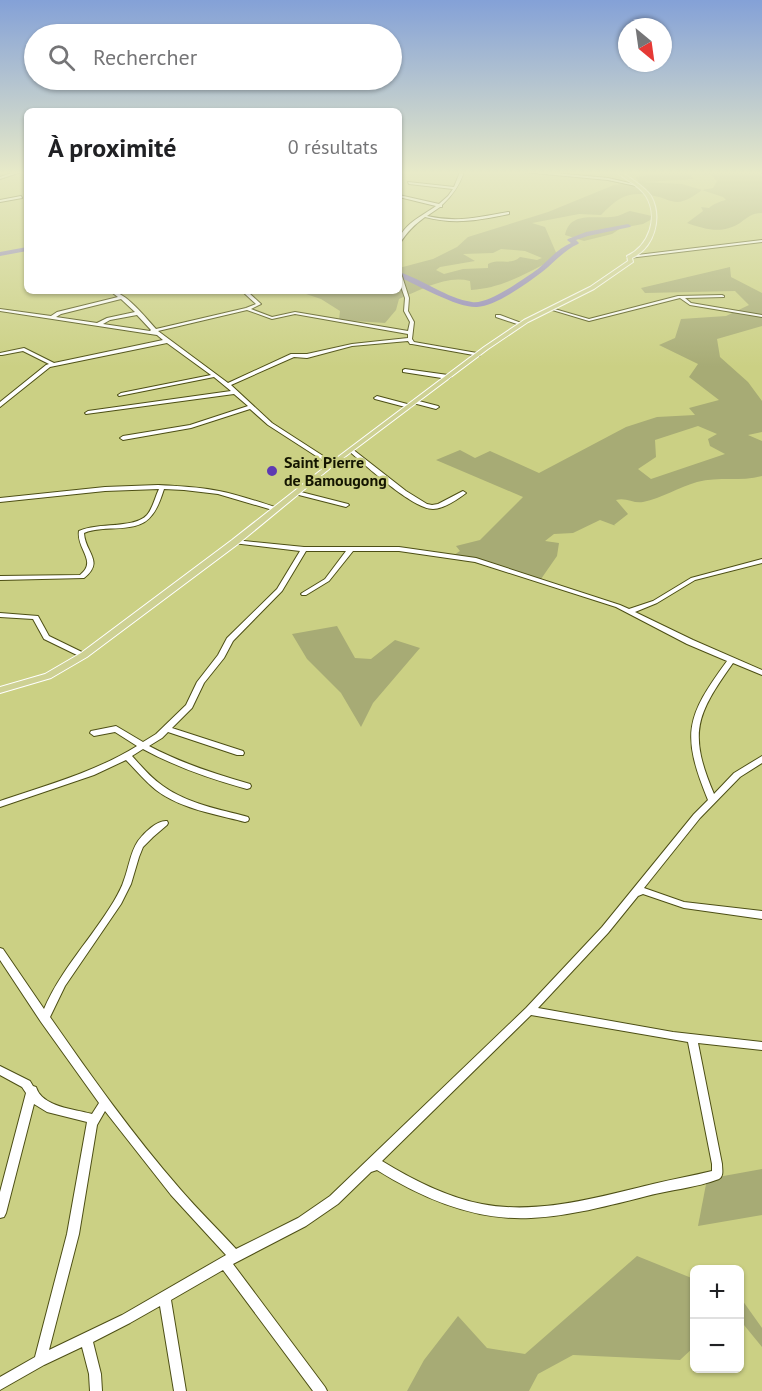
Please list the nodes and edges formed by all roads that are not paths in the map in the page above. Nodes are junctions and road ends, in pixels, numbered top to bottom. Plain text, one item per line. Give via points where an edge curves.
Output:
1 (649, 237) edge
2 (762, 241) edge
3 (629, 257) junction
4 (402, 282) edge
5 (116, 294) edge
6 (247, 294) edge
7 (722, 296) dead end
8 (681, 297) junction
9 (121, 298) junction
10 (247, 309) junction
11 (551, 309) junction
12 (0, 310) edge
13 (138, 313) junction
14 (498, 316) dead end
15 (762, 316) edge
16 (51, 318) junction
17 (522, 324) junction
18 (98, 325) junction
19 (157, 332) junction
20 (410, 336) junction
21 (167, 341) junction
22 (2, 354) dead end
23 (477, 355) junction
24 (52, 364) junction
25 (405, 371) dead end
26 (213, 376) junction
27 (448, 377) junction
28 (228, 385) junction
29 (234, 392) junction
30 (122, 395) dead end
31 (377, 398) dead end
32 (412, 404) junction
33 (0, 405) edge
34 (250, 407) junction
35 (436, 408) dead end
36 (88, 414) dead end
37 (123, 438) dead end
38 (351, 450) junction
39 (332, 464) junction
40 (162, 488) junction
41 (297, 493) junction
42 (463, 493) dead end
43 (0, 500) edge
44 (346, 505) dead end
45 (276, 509) junction
46 (235, 542) junction
47 (304, 549) junction
48 (350, 550) junction
49 (762, 561) edge
50 (0, 578) edge
51 (304, 594) dead end
52 (630, 611) junction
53 (0, 615) edge
54 (84, 655) junction
55 (731, 660) junction
56 (762, 673) edge
57 (0, 690) edge
58 (168, 729) junction
59 (94, 733) dead end
60 (143, 747) junction
61 (240, 753) dead end
62 (128, 756) junction
63 (762, 759) edge
64 (247, 786) dead end
65 (712, 800) junction
66 (2, 801) edge
67 (245, 819) dead end
68 (165, 823) dead end
69 (634, 893) junction
70 (762, 915) edge
71 (0, 952) edge
72 (529, 1011) junction
73 (44, 1019) junction
74 (692, 1039) junction
75 (762, 1046) edge
76 (0, 1070) edge
77 (32, 1090) junction
78 (105, 1102) junction
79 (93, 1119) junction
80 (368, 1168) junction
81 (0, 1213) edge
82 (230, 1259) junction
83 (165, 1297) junction
84 (86, 1338) junction
85 (40, 1361) junction
86 (0, 1384) edge
87 (96, 1391) edge
88 (180, 1391) edge
89 (321, 1391) edge

1 - 3 main road via 636,255
2 - 3 street
3 - 11 main road via 631,261 613,275
4 - 20 street via 406,311 412,322
5 - 9 street
6 - 10 street via 259,304
7 - 8 street
8 - 11 street via 589,320
8 - 15 street via 689,304
9 - 13 street
9 - 16 street
10 - 19 street
10 - 20 street via 272,318 295,313
11 - 17 main road
12 - 16 street
13 - 18 street
13 - 19 street
14 - 17 street
16 - 18 street
17 - 23 main road
18 - 19 street
19 - 21 street
20 - 23 street via 415,345
20 - 28 street via 293,355
21 - 24 street
21 - 26 street
22 - 24 street via 24,349
23 - 27 main road
24 - 33 street
25 - 27 street
26 - 28 street
26 - 30 street
27 - 32 main road
28 - 29 street
29 - 34 street
29 - 36 street
31 - 32 street
32 - 35 street
32 - 38 main road
34 - 37 street via 191,426
34 - 39 street
38 - 39 main road
38 - 42 street via 426,506 437,506
39 - 41 main road
40 - 43 street
40 - 45 street via 211,491
40 - 50 street via 144,521 81,532 81,544 92,563 82,578
41 - 44 street
41 - 45 main road
45 - 46 main road
46 - 47 street
46 - 54 main road
47 - 48 street
47 - 58 street via 280,590 230,640 189,706
48 - 51 street via 327,580
48 - 52 street via 399,549 476,560
49 - 52 street via 698,578
52 - 55 street
53 - 54 street via 36,617 46,637
54 - 57 main road via 48,676
55 - 56 street
55 - 65 street via 705,698 694,731 697,765
58 - 60 street
58 - 61 street
59 - 60 street via 114,728
60 - 62 street
60 - 64 street via 197,772
62 - 66 street
62 - 67 street via 160,788 177,798
63 - 65 street via 737,775
65 - 69 street
68 - 73 street via 138,848 127,884 76,961
69 - 70 street via 643,891 692,907
69 - 72 street
71 - 73 street
72 - 74 street
72 - 80 street
73 - 78 street
74 - 75 street
74 - 80 street via 718,1170 715,1175 584,1206 501,1211 437,1195 378,1165
76 - 77 street
77 - 79 street via 47,1107
77 - 81 street
78 - 79 street
78 - 82 street
79 - 85 street via 73,1234
80 - 82 street via 324,1207
82 - 83 street
82 - 89 street
83 - 84 street
83 - 88 street
84 - 85 street
84 - 87 street
85 - 86 street

